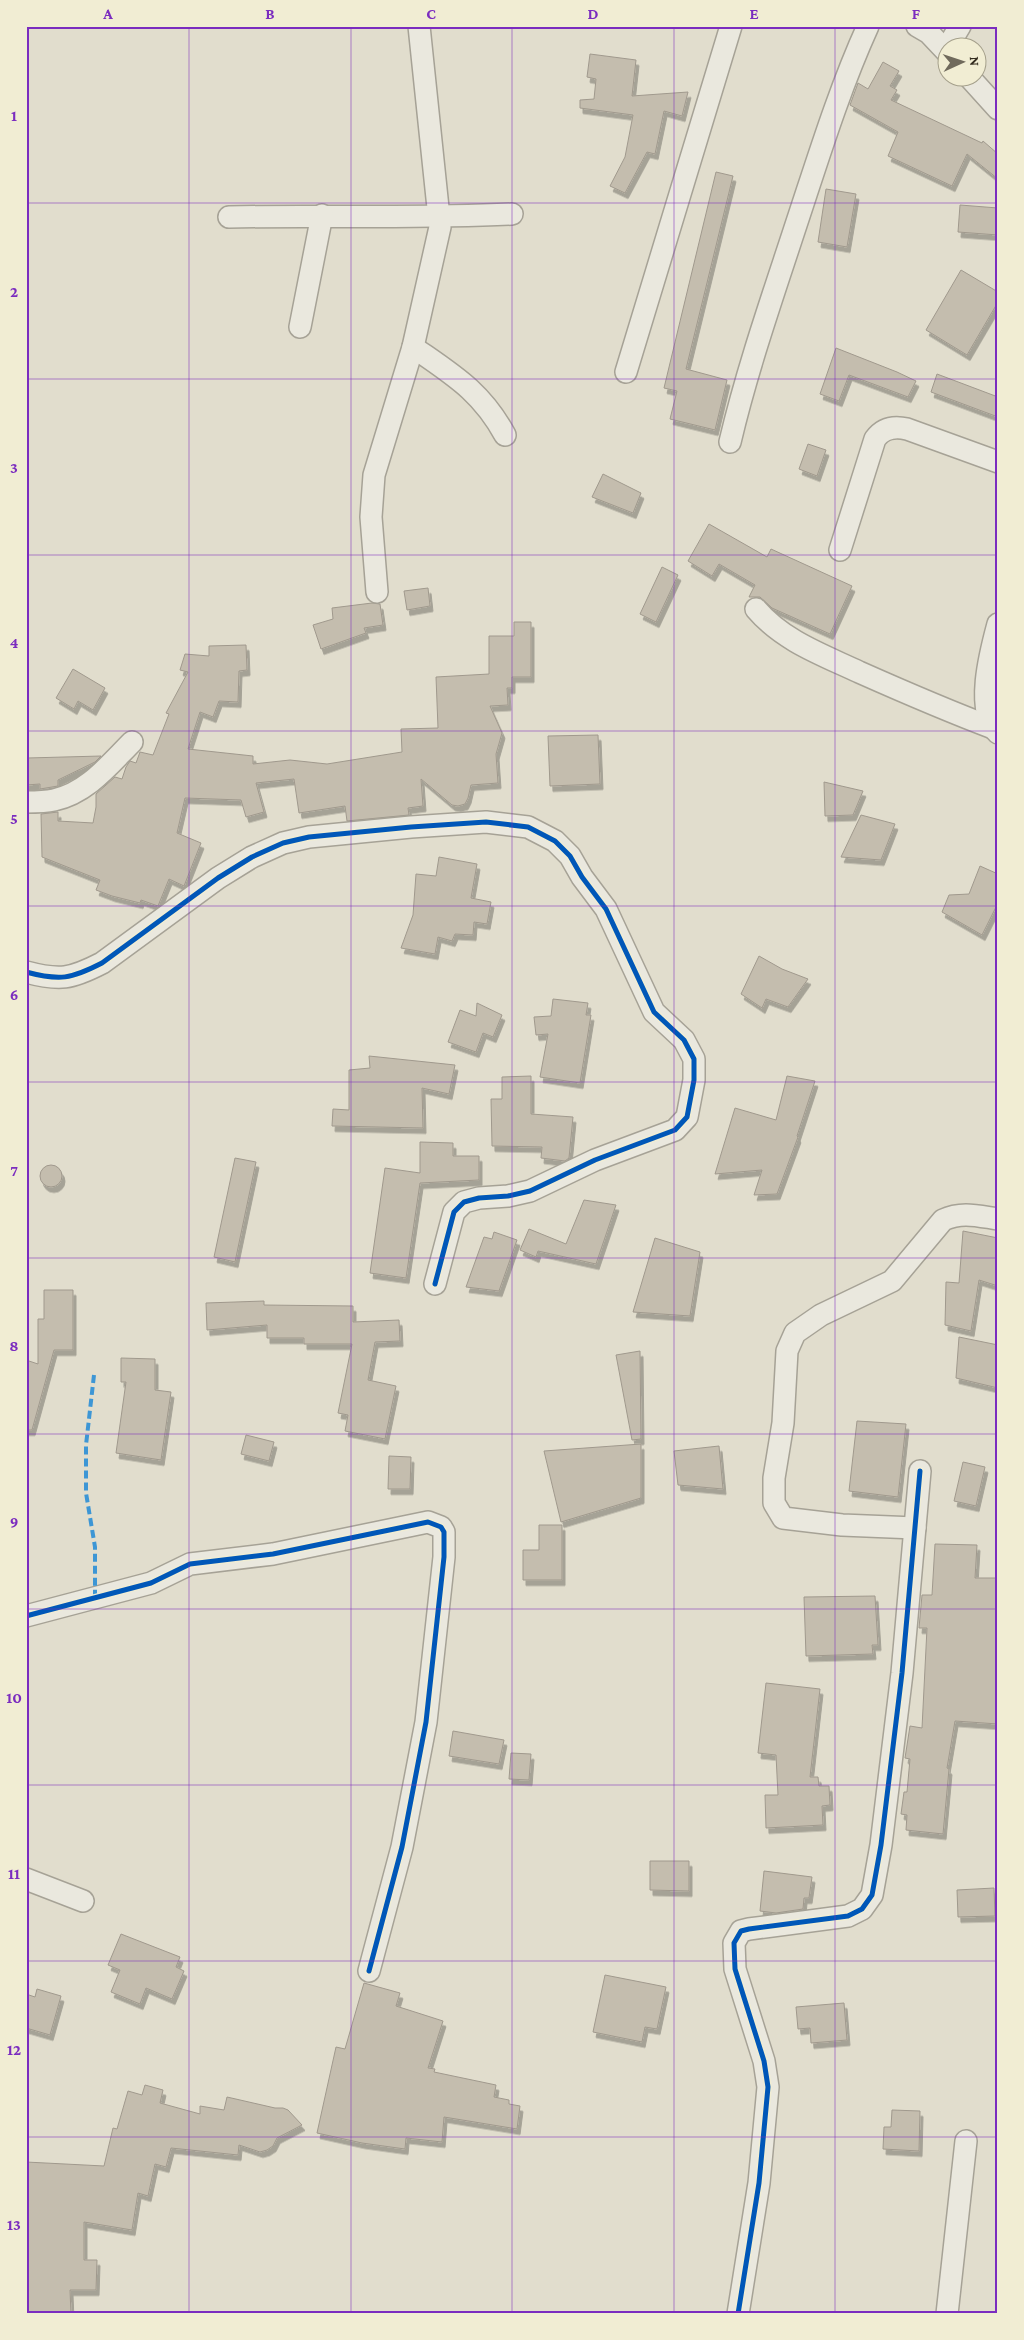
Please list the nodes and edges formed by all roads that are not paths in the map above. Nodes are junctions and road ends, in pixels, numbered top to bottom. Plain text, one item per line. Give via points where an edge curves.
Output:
1 (419, 26) edge
2 (731, 26) edge
3 (868, 26) edge
4 (917, 26) edge
5 (960, 26) edge
6 (953, 38) edge
7 (936, 40) edge
8 (979, 88) edge
9 (998, 109) edge
10 (512, 214) dead end
11 (322, 215) junction
12 (229, 217) dead end
13 (441, 218) junction
14 (300, 327) dead end
15 (413, 347) junction
16 (626, 372) dead end
17 (505, 435) dead end
18 (730, 442) dead end
19 (998, 462) edge
20 (840, 550) dead end
21 (377, 592) dead end
22 (756, 609) dead end
23 (998, 624) edge
24 (995, 731) edge
25 (132, 742) dead end
26 (26, 802) edge
27 (26, 972) edge
28 (998, 1220) edge
29 (435, 1284) dead end
30 (920, 1472) dead end
31 (915, 1528) junction
32 (26, 1616) edge
33 (26, 1879) edge
34 (83, 1901) dead end
35 (369, 1971) dead end
36 (966, 2141) dead end
37 (738, 2314) edge
38 (947, 2314) edge

1 - 13 street
2 - 16 street
3 - 18 street via 830,121 740,400
4 - 7 street
5 - 6 street
8 - 9 street
10 - 13 street
11 - 12 street
11 - 13 street
11 - 14 street
13 - 15 street
15 - 17 street via 479,396
15 - 21 street via 374,475 371,517
19 - 20 street via 907,429 884,430 875,439
22 - 24 street via 789,638
23 - 24 street via 990,651 986,690 987,713
25 - 26 street via 93,781 75,793 54,800
27 - 29 street via 61,979 82,974 102,963 218,878 283,843 411,826 486,822 528,827 555,841 570,856 606,909 654,1012 684,1040 694,1059 694,1080 687,1117 675,1130 595,1160 530,1191 464,1202 454,1212
28 - 31 street via 966,1214 943,1220 892,1281 821,1315 795,1333 787,1351 783,1423 774,1478 774,1503 783,1518
30 - 31 street
31 - 37 street via 902,1673 872,1895 862,1909 848,1916 749,1929 741,1931 734,1943 734,1969 764,2061 768,2087 759,2183
32 - 35 street via 151,1583 190,1564 273,1554 428,1522 442,1527 442,1577 426,1722 402,1847
33 - 34 street
36 - 38 street

